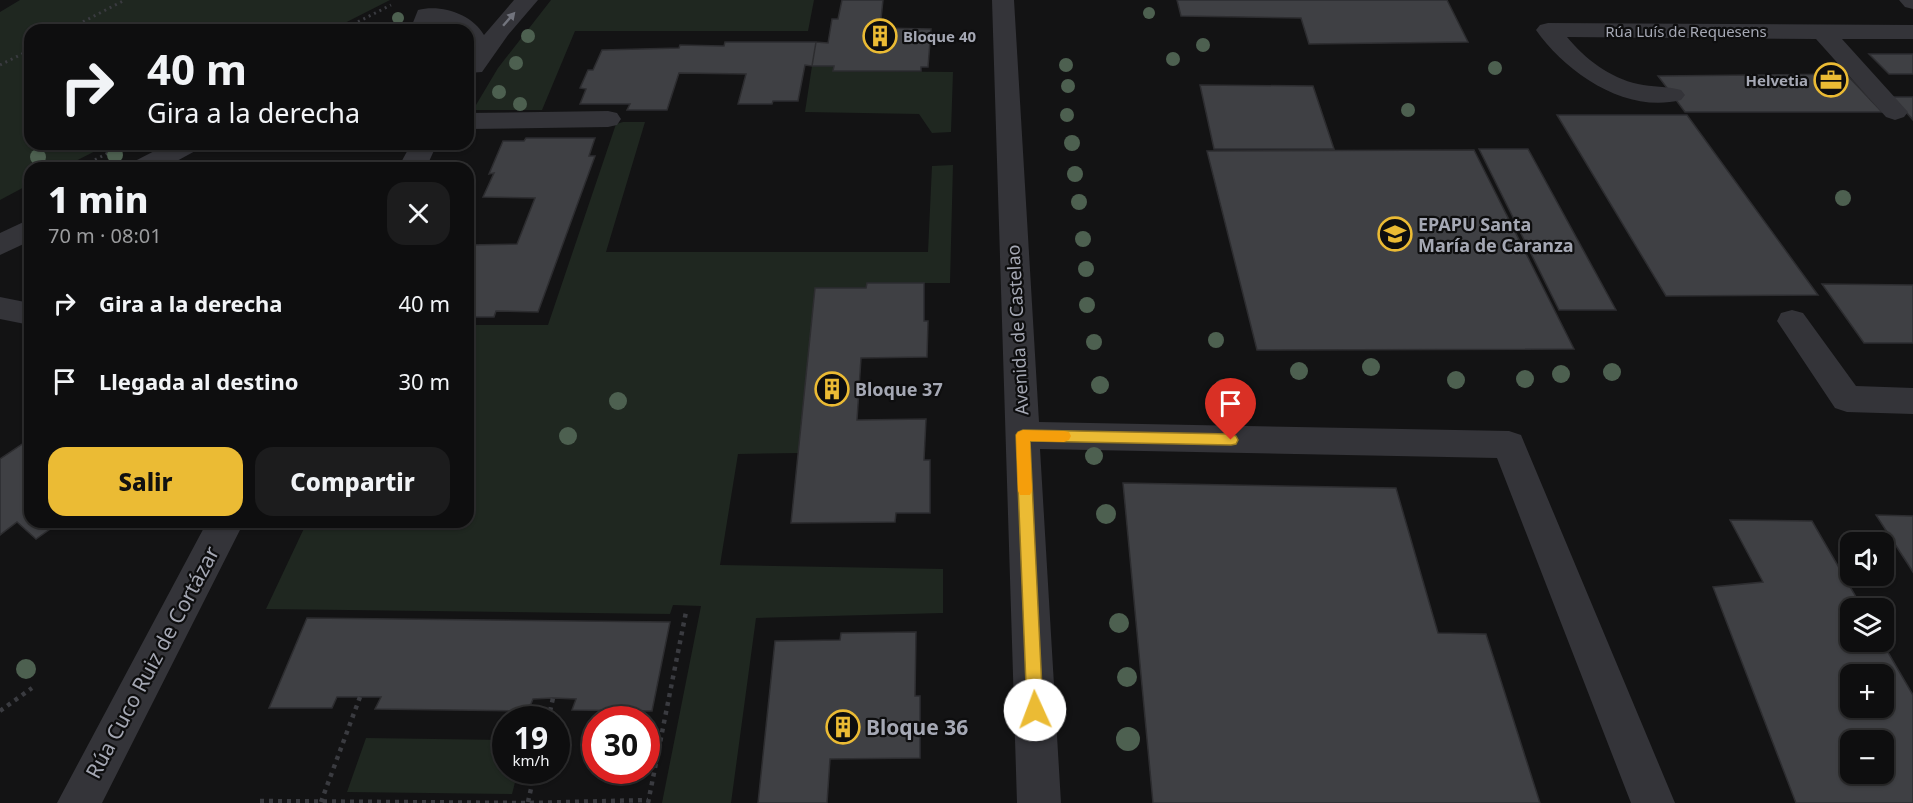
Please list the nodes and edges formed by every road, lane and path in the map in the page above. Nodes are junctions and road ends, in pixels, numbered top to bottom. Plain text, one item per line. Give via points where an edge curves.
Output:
1 (125, 0) edge
2 (400, 0) edge
3 (454, 0) edge
4 (527, 0) edge
5 (1003, 0) edge
6 (424, 22) edge
7 (79, 24) edge
8 (354, 24) edge
9 (462, 24) edge
10 (1823, 32) junction
11 (1913, 32) edge
12 (474, 34) edge
13 (24, 53) edge
14 (474, 60) edge
15 (0, 65) edge
16 (474, 65) edge
17 (1672, 95) dead end
18 (1895, 112) dead end
19 (608, 119) dead end
20 (474, 121) edge
21 (113, 150) edge
22 (177, 150) edge
23 (90, 162) edge
24 (154, 162) edge
25 (24, 231) edge
26 (0, 245) edge
27 (0, 308) edge
28 (24, 313) edge
29 (1792, 321) dead end
30 (1913, 400) edge
31 (1023, 435) junction
32 (223, 528) edge
33 (686, 612) dead end
34 (32, 688) dead end
35 (360, 697) dead end
36 (553, 698) dead end
37 (551, 706) edge
38 (0, 711) edge
39 (532, 784) edge
40 (260, 801) dead end
41 (648, 801) edge
42 (79, 803) edge
43 (321, 803) edge
44 (528, 803) edge
45 (1039, 803) edge
46 (1653, 803) edge

1 - 7 path
2 - 8 path
3 - 6 street
16 -> 4 street
5 - 31 street, Avenida de Castelao
6 - 9 street via 454,20
10 - 11 street, Rúa Luís de Requesens
10 - 17 street, Rúa Luís de Requesens via 1548,30 1593,75 1645,95
10 - 18 street
12 - 14 street
13 - 15 path
19 - 20 street
21 - 23 path
22 - 24 street
25 - 26 street
27 - 28 street
29 - 30 street via 1847,399
31 - 45 street, Avenida de Castelao
31 - 46 street via 1509,445
32 - 42 street, Rúa Cuco Ruiz de Cortázar
33 - 41 path
34 - 38 path
35 - 43 path
36 - 37 path
39 - 44 path
40 - 43 path
41 - 44 path
43 - 44 path

